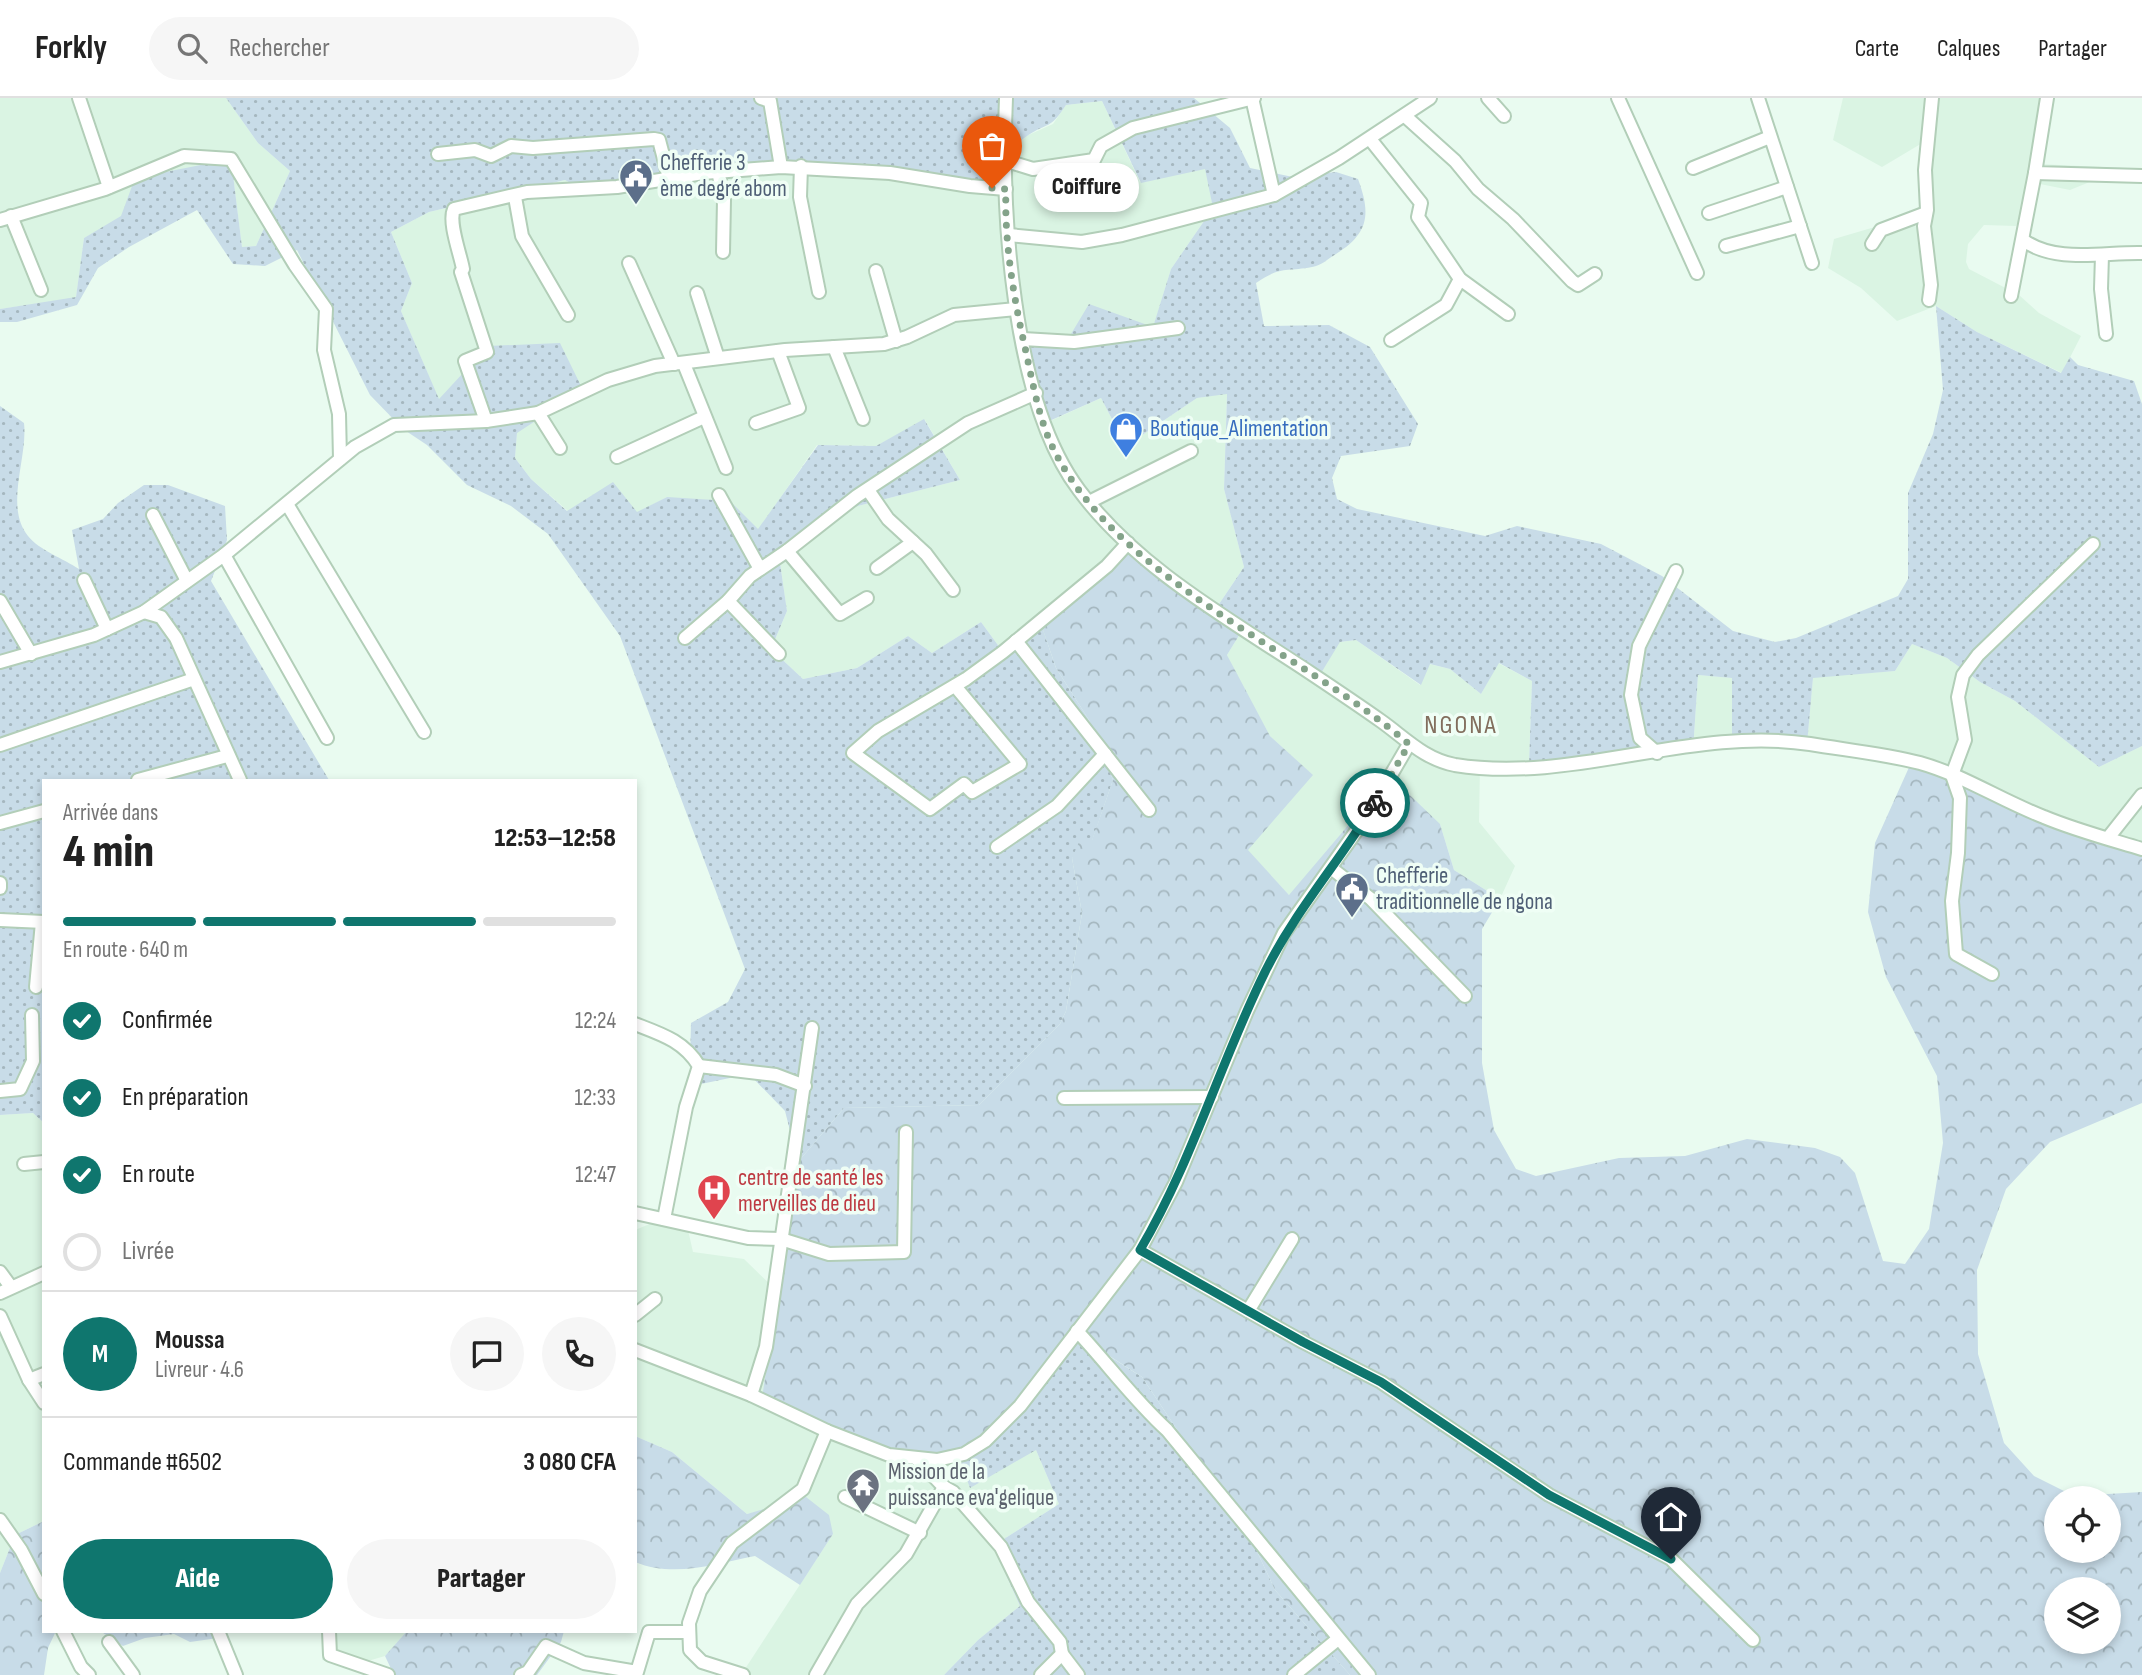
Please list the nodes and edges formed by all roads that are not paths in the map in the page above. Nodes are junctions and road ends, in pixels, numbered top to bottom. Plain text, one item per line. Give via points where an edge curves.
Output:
1 (79, 98) edge
2 (761, 98) edge
3 (1006, 98) edge
4 (1253, 98) edge
5 (1430, 98) edge
6 (1488, 98) edge
7 (1618, 98) edge
8 (1758, 98) edge
9 (1932, 98) edge
10 (2047, 98) edge
11 (1405, 116) junction
12 (1504, 116) dead end
13 (1770, 136) junction
14 (1370, 139) junction
15 (438, 154) dead end
16 (1007, 161) junction
17 (801, 166) junction
18 (781, 167) junction
19 (1693, 168) dead end
20 (718, 171) junction
21 (2035, 173) junction
22 (2142, 176) edge
23 (668, 178) junction
24 (109, 187) junction
25 (1787, 187) junction
26 (1006, 189) junction
27 (1274, 195) junction
28 (515, 197) junction
29 (1709, 213) dead end
30 (1926, 214) junction
31 (6, 218) edge
32 (1800, 226) junction
33 (1009, 235) junction
34 (2023, 240) junction
35 (1872, 244) dead end
36 (1726, 246) dead end
37 (723, 252) dead end
38 (2142, 253) edge
39 (2102, 255) junction
40 (629, 263) dead end
41 (1812, 263) dead end
42 (876, 271) dead end
43 (1697, 273) dead end
44 (1595, 274) dead end
45 (1460, 279) junction
46 (41, 290) dead end
47 (820, 292) dead end
48 (697, 293) dead end
49 (2011, 296) dead end
50 (1929, 300) dead end
51 (1016, 309) junction
52 (1508, 314) dead end
53 (568, 315) dead end
54 (1178, 328) dead end
55 (2106, 334) dead end
56 (1023, 339) junction
57 (1391, 340) dead end
58 (896, 341) junction
59 (834, 347) junction
60 (778, 351) junction
61 (718, 358) junction
62 (679, 364) junction
63 (1036, 393) junction
64 (538, 413) junction
65 (704, 417) junction
66 (863, 419) dead end
67 (486, 421) junction
68 (756, 423) dead end
69 (560, 448) dead end
70 (1191, 451) dead end
71 (617, 457) dead end
72 (340, 459) junction
73 (726, 468) dead end
74 (868, 490) junction
75 (719, 495) dead end
76 (1089, 502) junction
77 (287, 504) junction
78 (153, 515) dead end
79 (912, 542) junction
80 (1128, 543) junction
81 (2093, 544) dead end
82 (787, 551) junction
83 (224, 555) junction
84 (877, 568) dead end
85 (760, 569) junction
86 (1676, 571) dead end
87 (84, 580) dead end
88 (187, 581) junction
89 (953, 590) dead end
90 (867, 598) dead end
91 (0, 601) edge
92 (728, 601) junction
93 (144, 612) junction
94 (107, 629) junction
95 (685, 638) dead end
96 (1016, 641) junction
97 (32, 654) junction
98 (779, 654) dead end
99 (0, 662) edge
100 (194, 679) junction
101 (955, 686) junction
102 (424, 732) dead end
103 (327, 738) dead end
104 (1409, 744) junction
105 (0, 745) edge
106 (1657, 753) junction
107 (1105, 754) junction
108 (227, 756) junction
109 (1952, 775) junction
110 (142, 779) edge
111 (239, 779) edge
112 (2142, 795) edge
113 (1149, 810) dead end
114 (42, 812) edge
115 (0, 823) edge
116 (2108, 838) junction
117 (997, 847) dead end
118 (2142, 849) edge
119 (1331, 868) junction
120 (0, 920) edge
121 (42, 922) edge
122 (42, 931) edge
123 (1992, 974) dead end
124 (36, 987) dead end
125 (1465, 996) dead end
126 (32, 1015) dead end
127 (637, 1025) edge
128 (812, 1028) dead end
129 (699, 1066) junction
130 (805, 1086) junction
131 (0, 1091) edge
132 (1064, 1097) dead end
133 (1212, 1097) junction
134 (906, 1132) dead end
135 (42, 1163) edge
136 (24, 1164) dead end
137 (637, 1213) edge
138 (664, 1219) junction
139 (781, 1239) junction
140 (1292, 1239) dead end
141 (1140, 1250) junction
142 (0, 1272) edge
143 (42, 1273) edge
144 (5, 1290) edge
145 (654, 1299) dead end
146 (1248, 1311) junction
147 (637, 1313) edge
148 (0, 1316) edge
149 (1077, 1331) junction
150 (637, 1351) edge
151 (42, 1375) edge
152 (29, 1380) junction
153 (751, 1395) junction
154 (42, 1400) edge
155 (827, 1431) junction
156 (917, 1459) junction
157 (944, 1487) junction
158 (845, 1497) dead end
159 (0, 1520) edge
160 (920, 1533) junction
161 (42, 1590) edge
162 (689, 1632) junction
163 (64, 1633) edge
164 (219, 1633) edge
165 (329, 1633) edge
166 (1338, 1639) junction
167 (1754, 1640) dead end
168 (109, 1642) dead end
169 (1062, 1654) junction
170 (81, 1672) edge
171 (133, 1675) edge
172 (236, 1675) edge
173 (388, 1675) edge
174 (522, 1675) edge
175 (743, 1675) edge
176 (816, 1675) edge
177 (1041, 1675) edge
178 (1078, 1675) edge
179 (1294, 1675) edge
180 (1369, 1675) edge

1 - 24 street
2 - 18 street via 770,101
3 - 16 street
4 - 16 street via 1133,128 1101,146 1094,160 1032,169
4 - 27 street
5 - 11 street
6 - 12 street
7 - 43 street
8 - 13 street
9 - 30 street via 1925,141
10 - 21 street
11 - 14 street
11 - 44 street via 1572,281 1578,285
13 - 19 street
13 - 25 street
14 - 27 street
14 - 45 street via 1420,204 1418,217
15 - 23 street via 475,150 491,156 511,146 654,139 659,140
16 - 26 street
17 - 18 street
17 - 26 street
17 - 47 street via 800,197
18 - 20 street
20 - 23 street
20 - 37 street via 724,200
21 - 22 street
21 - 34 street
23 - 28 street
24 - 31 street
24 - 72 street via 184,156 231,159 326,309 324,350 340,414
25 - 29 street
25 - 32 street
26 - 33 street
27 - 33 street via 1082,242
28 - 53 street via 522,236
28 - 67 street via 454,209 451,221 461,272 486,352 465,361
30 - 35 street via 1881,230
30 - 50 street
31 - 46 street
32 - 36 street
32 - 41 street
33 - 51 street
34 - 39 street via 2035,249 2058,254
34 - 49 street
38 - 39 street
39 - 55 street
40 - 62 street
42 - 58 street
45 - 52 street
45 - 57 street via 1446,305
48 - 61 street
51 - 56 street
51 - 58 street via 954,315
54 - 56 street via 1074,342
56 - 63 street
58 - 59 street
59 - 60 street
59 - 66 street
60 - 61 street
60 - 68 street via 799,408
61 - 62 street
62 - 64 street via 631,372
62 - 65 street
63 - 74 street via 968,423
63 - 76 street via 1053,448
64 - 67 street
64 - 69 street
65 - 71 street
65 - 73 street
67 - 72 street via 394,425
70 - 76 street
72 - 77 street
74 - 79 street
74 - 82 street
75 - 85 street
76 - 80 street
77 - 83 street
77 - 102 street
78 - 88 street
79 - 84 street
79 - 89 street
80 - 96 street
80 - 104 street via 1215,610
81 - 109 street via 1967,666 1958,697 1965,740
82 - 85 street
82 - 90 street via 839,614
83 - 88 street
83 - 103 street
85 - 92 street
86 - 106 street via 1639,646 1631,695 1640,738
87 - 94 street
88 - 93 street
91 - 97 street
92 - 95 street
92 - 98 street
93 - 94 street
93 - 100 street via 161,617 168,626
94 - 97 street
96 - 101 street
96 - 107 street
97 - 99 street
100 - 105 street
100 - 108 street
101 - 101 street via 878,731 853,753 930,809 964,783 972,792 1020,764
104 - 106 street via 1431,758 1482,768 1554,766
104 - 119 street
106 - 109 street via 1754,741 1793,742 1921,764
107 - 113 street
107 - 117 street via 1057,806
108 - 110 street
108 - 111 street
109 - 116 street via 2044,818
109 - 123 street via 1960,798 1952,901 1956,954
112 - 116 street
114 - 115 street
116 - 118 street
119 - 125 street via 1371,899
119 - 133 street via 1284,933
120 - 121 street
122 - 124 street
126 - 131 street via 33,1060 20,1089
127 - 129 street via 671,1038 690,1052
128 - 130 street
129 - 130 street via 776,1075
129 - 138 street via 686,1107
130 - 139 street
132 - 133 street
133 - 141 street via 1176,1182
134 - 139 street via 904,1252 829,1254
135 - 136 street
137 - 138 street
138 - 139 street via 748,1238
139 - 153 street via 766,1347
140 - 146 street
141 - 146 street
141 - 149 street
142 - 144 street
143 - 144 street
145 - 147 street
146 - 167 street via 1381,1382 1549,1495 1671,1559
148 - 152 street
149 - 156 street via 1020,1405 985,1441 964,1454
149 - 166 street via 1167,1430
150 - 153 street
151 - 152 street
152 - 154 street
153 - 155 street
155 - 156 street via 888,1455
155 - 162 street via 803,1489 733,1543 694,1600
156 - 157 street
157 - 160 street
157 - 169 street via 1001,1547 1028,1602 1060,1642
158 - 160 street
159 - 161 street
160 - 176 street via 857,1604
162 - 174 street via 649,1632 637,1672 584,1663 546,1646
162 - 175 street via 690,1650 702,1662
163 - 170 street
164 - 172 street
165 - 173 street via 330,1655
166 - 179 street
166 - 180 street
168 - 171 street
169 - 177 street
169 - 178 street

